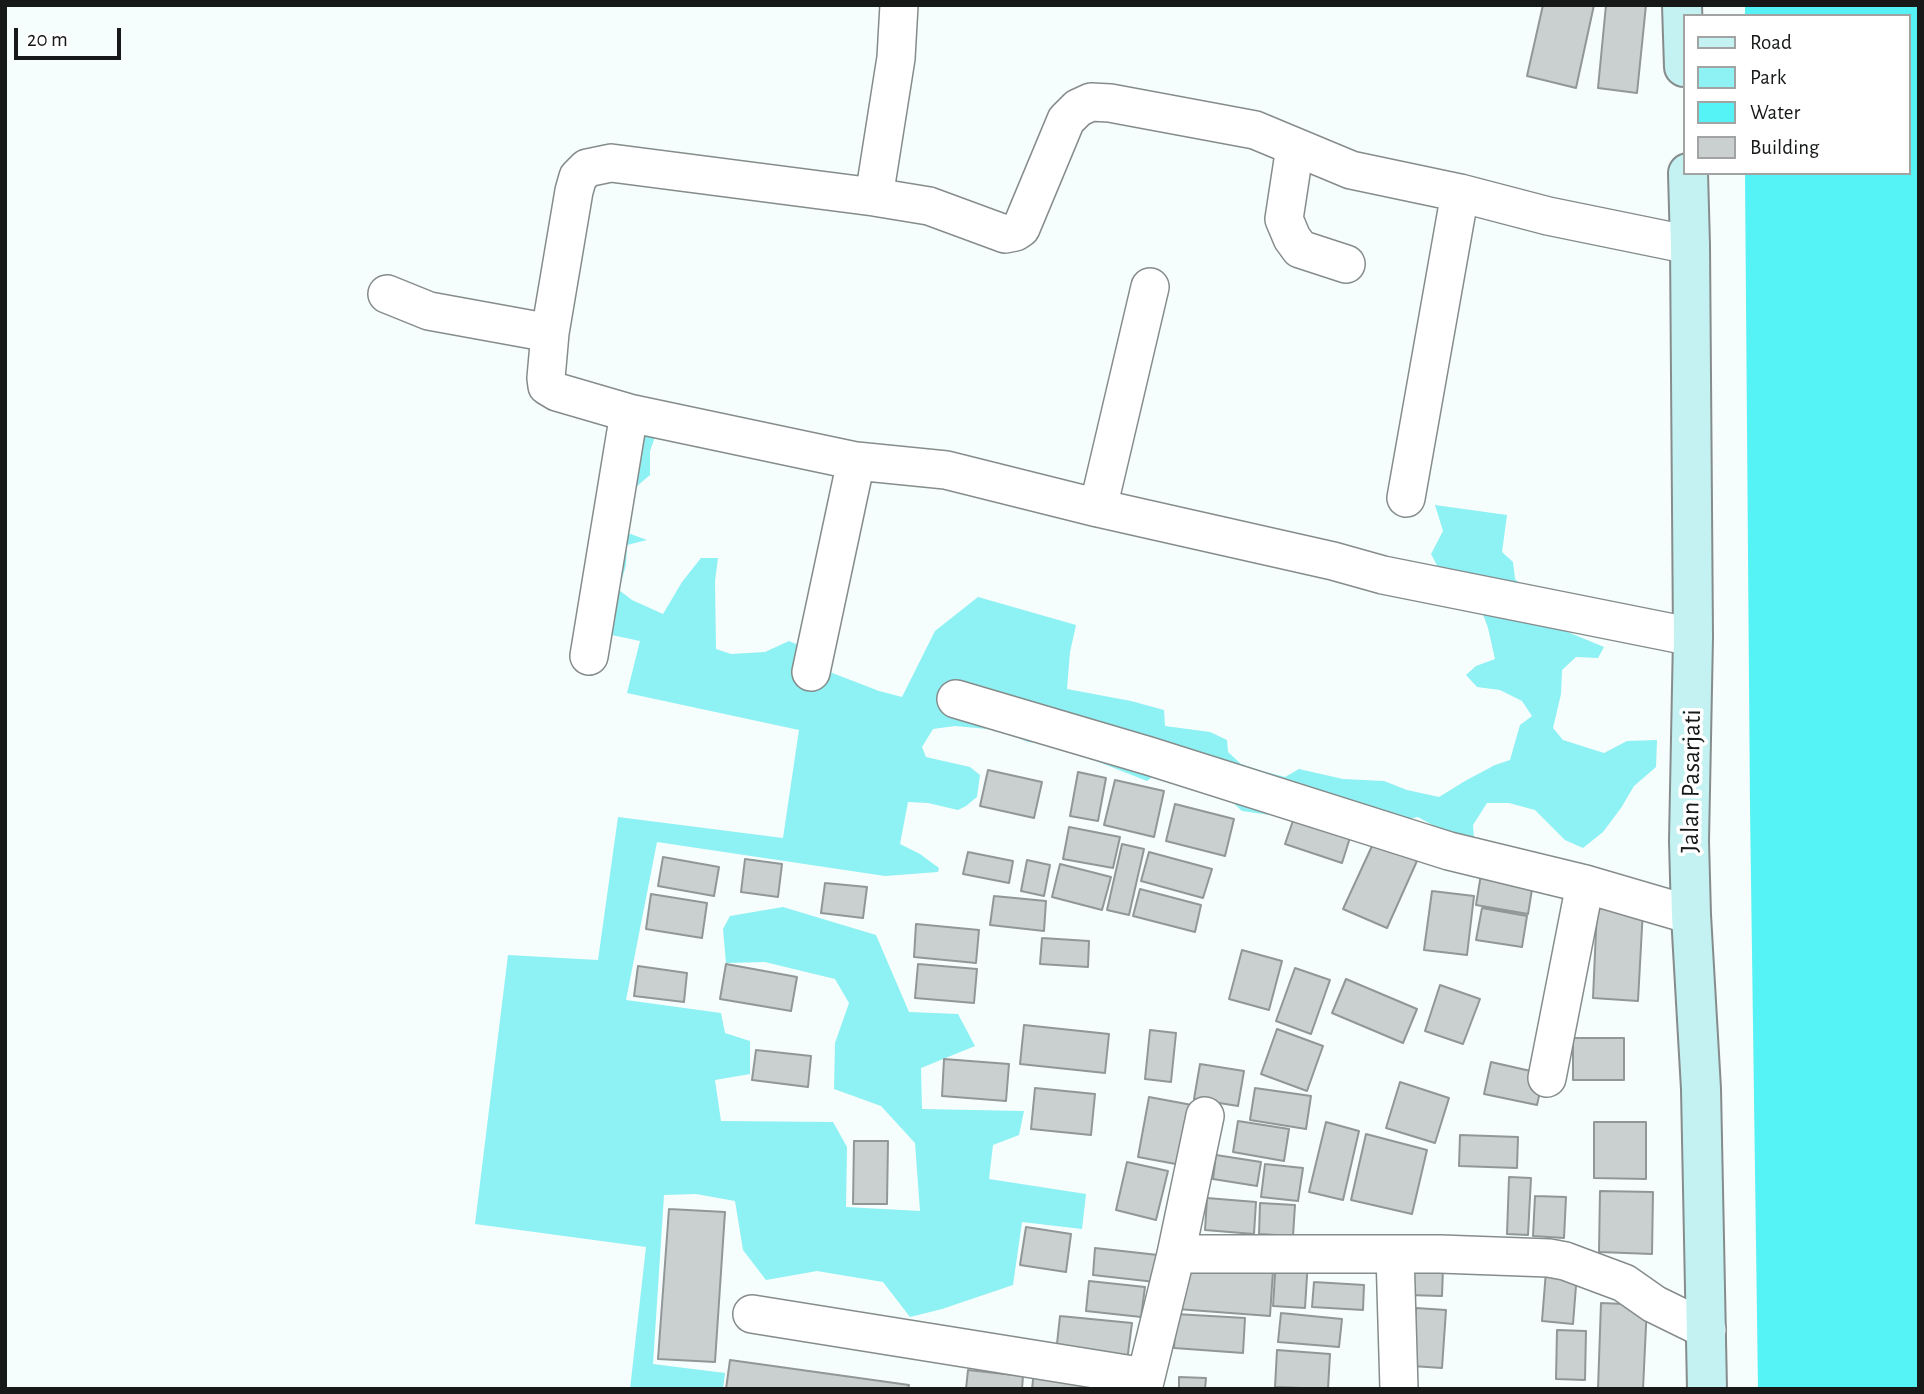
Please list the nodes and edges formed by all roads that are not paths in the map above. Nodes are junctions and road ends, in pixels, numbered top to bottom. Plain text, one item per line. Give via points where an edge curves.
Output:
1 (899, 5) edge
2 (1296, 147) junction
3 (1688, 175) edge
4 (1460, 193) junction
5 (874, 197) junction
6 (1690, 245) junction
7 (1346, 264) dead end
8 (1150, 287) dead end
9 (387, 294) dead end
10 (550, 333) junction
11 (629, 413) junction
12 (856, 461) junction
13 (1406, 498) dead end
14 (1098, 508) junction
15 (1693, 637) junction
16 (589, 656) dead end
17 (811, 672) dead end
18 (956, 699) dead end
19 (1586, 884) junction
20 (1691, 915) junction
21 (1547, 1078) dead end
22 (1205, 1116) dead end
23 (1176, 1254) junction
24 (1395, 1254) junction
25 (752, 1314) dead end
26 (1707, 1330) junction
27 (1144, 1383) edge
28 (1399, 1389) edge
29 (1707, 1389) edge

1 - 5 street via 896,58
2 - 4 street via 1351,170
2 - 5 street via 1255,130 1091,102 1078,107 1066,120 1021,228 1015,232 1005,234 929,206
2 - 7 street via 1284,219 1292,238 1300,249
3 - 6 main road, Jalan Pasarjati
4 - 6 street
4 - 13 street
5 - 10 street via 611,163 587,168 574,191
6 - 15 main road, Jalan Pasarjati
8 - 14 street
9 - 10 street via 429,311
10 - 11 street via 547,386
11 - 12 street
11 - 16 street
12 - 14 street via 946,470
12 - 17 street
14 - 15 street via 1383,575
15 - 20 main road, Jalan Pasarjati
18 - 19 street via 1449,850
19 - 20 street
19 - 21 street
20 - 26 main road, Jalan Pasarjati
22 - 23 street
23 - 24 street
23 - 27 street
24 - 26 street via 1565,1261 1624,1283
24 - 28 street
25 - 27 street
26 - 29 main road, Jalan Pasarjati

